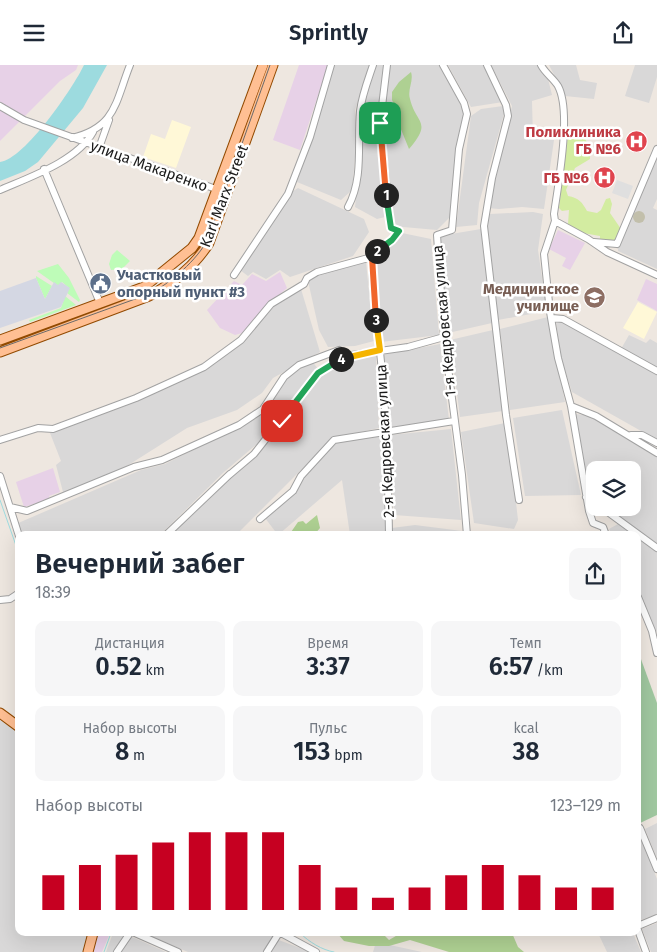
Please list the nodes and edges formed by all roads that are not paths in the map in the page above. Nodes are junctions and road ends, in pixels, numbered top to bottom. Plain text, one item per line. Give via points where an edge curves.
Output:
1 (130, 65) edge
2 (263, 65) edge
3 (273, 65) edge
4 (331, 65) edge
5 (372, 65) edge
6 (386, 65) edge
7 (443, 65) edge
8 (487, 65) edge
9 (541, 65) edge
10 (0, 106) edge
11 (110, 116) junction
12 (93, 132) junction
13 (70, 137) junction
14 (86, 144) junction
15 (99, 148) junction
16 (657, 149) edge
17 (44, 169) junction
18 (0, 190) edge
19 (217, 190) junction
20 (226, 193) junction
21 (348, 207) dead end
22 (555, 221) junction
23 (594, 242) junction
24 (617, 244) junction
25 (372, 257) junction
26 (623, 258) junction
27 (234, 275) dead end
28 (657, 275) edge
29 (100, 303) junction
30 (552, 318) junction
31 (444, 337) junction
32 (0, 340) edge
33 (339, 350) dead end
34 (380, 350) junction
35 (0, 352) edge
36 (657, 371) edge
37 (571, 406) junction
38 (454, 421) junction
39 (384, 431) junction
40 (629, 435) junction
41 (0, 440) edge
42 (657, 443) edge
43 (657, 453) edge
44 (243, 464) junction
45 (0, 475) edge
46 (228, 476) dead end
47 (586, 497) edge
48 (520, 500) dead end
49 (10, 507) junction
50 (591, 516) edge
51 (613, 516) edge
52 (260, 519) dead end
53 (17, 531) edge
54 (170, 531) edge
55 (389, 531) edge
56 (466, 531) edge
57 (604, 531) edge
58 (634, 531) edge
59 (641, 536) edge
60 (657, 548) edge
61 (15, 596) edge
62 (0, 600) edge
63 (641, 604) edge
64 (657, 653) edge
65 (0, 713) edge
66 (15, 724) edge
67 (641, 830) edge
68 (657, 869) edge
69 (657, 918) edge
70 (641, 925) edge
71 (92, 936) edge
72 (128, 936) edge
73 (141, 936) edge
74 (278, 936) edge
75 (286, 936) edge
76 (640, 936) edge
77 (88, 952) edge
78 (117, 952) edge
79 (178, 952) edge
80 (267, 952) edge
81 (316, 952) edge
82 (646, 952) edge

1 - 11 street
2 - 19 main road, Karl Marx Street
3 - 20 main road, Karl Marx Street
4 - 27 street via 310,137 288,194
5 - 21 street via 360,112 356,192
6 - 25 street via 380,123 391,228 399,231
7 - 31 street, 1-я Кедровская улица via 467,114 452,230 437,235
8 - 48 street via 508,116 484,226 506,415
9 - 22 street via 558,86 564,109
10 - 13 street, улица Макаренко via 24,120
11 - 12 street
11 - 15 street
12 - 13 street
12 - 14 street
13 - 14 street, улица Макаренко
14 - 15 street, улица Макаренко
14 - 17 street via 72,156
15 - 19 street, улица Макаренко
16 - 24 street
17 - 18 street
17 - 29 street
19 - 20 street, улица Макаренко
19 - 29 main road, Karl Marx Street via 192,248 144,287
20 - 35 main road, Karl Marx Street via 209,243 164,287 149,296
22 - 23 street
22 - 30 street via 544,254
23 - 24 street
23 - 26 street
24 - 26 street
25 - 34 street, 2-я Кедровская улица
25 - 41 street via 317,272 307,278 304,284 271,304 241,340 204,367 136,398 53,429 38,428
26 - 28 street
29 - 32 main road, Karl Marx Street
30 - 36 street via 563,319
30 - 37 street via 558,358
31 - 34 street via 408,347
31 - 38 street, 1-я Кедровская улица
33 - 49 street via 299,365 284,377 263,409 239,425 162,460 134,467 27,511
34 - 39 street, 2-я Кедровская улица
34 - 44 street via 345,356 318,373 276,428
37 - 40 street
37 - 47 street
38 - 39 street
38 - 56 street, 1-я Кедровская улица
39 - 52 street via 334,440 301,476 293,491
39 - 55 street, 2-я Кедровская улица via 389,477
40 - 42 street via 642,435
40 - 43 street
44 - 46 street
44 - 54 street
45 - 49 street
49 - 53 street
50 - 57 street via 593,523
51 - 58 street
59 - 60 street
61 - 62 street
63 - 64 street
65 - 66 main road
67 - 68 street
69 - 70 street
71 - 77 main road
72 - 78 street
73 - 79 street
74 - 80 street
75 - 81 street
76 - 82 street

